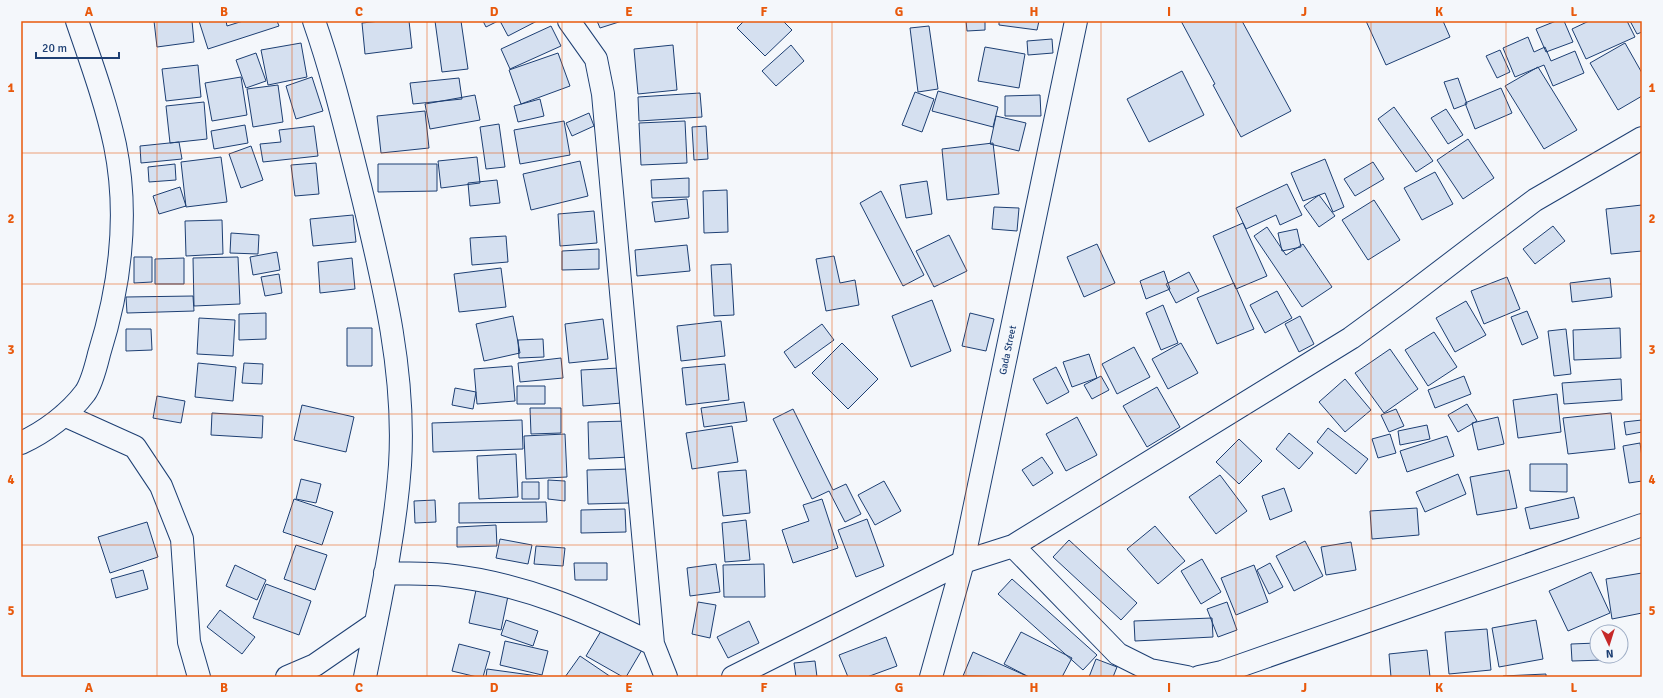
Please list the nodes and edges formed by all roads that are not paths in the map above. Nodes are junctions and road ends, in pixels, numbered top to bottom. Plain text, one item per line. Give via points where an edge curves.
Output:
1 (77, 21) edge
2 (314, 21) edge
3 (569, 21) edge
4 (1076, 21) edge
5 (1642, 138) edge
6 (64, 415) junction
7 (21, 443) edge
8 (1642, 525) edge
9 (1013, 546) junction
10 (963, 562) junction
11 (385, 573) junction
12 (376, 624) junction
13 (653, 644) junction
14 (199, 677) edge
15 (287, 677) edge
16 (365, 677) edge
17 (666, 677) edge
18 (733, 677) edge
19 (931, 677) edge
20 (1186, 677) edge
21 (1199, 677) edge

1 - 6 street via 115,146 122,227 117,279 109,324 100,354 86,392
2 - 11 street via 345,128 379,264 399,384 400,464
3 - 13 street via 596,58 603,94
4 - 10 street, Gada Street
5 - 9 street via 1535,200 1351,338
6 - 7 street
6 - 14 street via 134,447 161,486 182,539 189,642
8 - 21 street via 1222,672
9 - 10 street
9 - 20 street via 1118,654 1150,670
10 - 18 street
10 - 19 street, Gada Street
11 - 12 street
11 - 13 street via 446,576 550,598
12 - 15 street via 314,664
12 - 16 street
13 - 17 street

